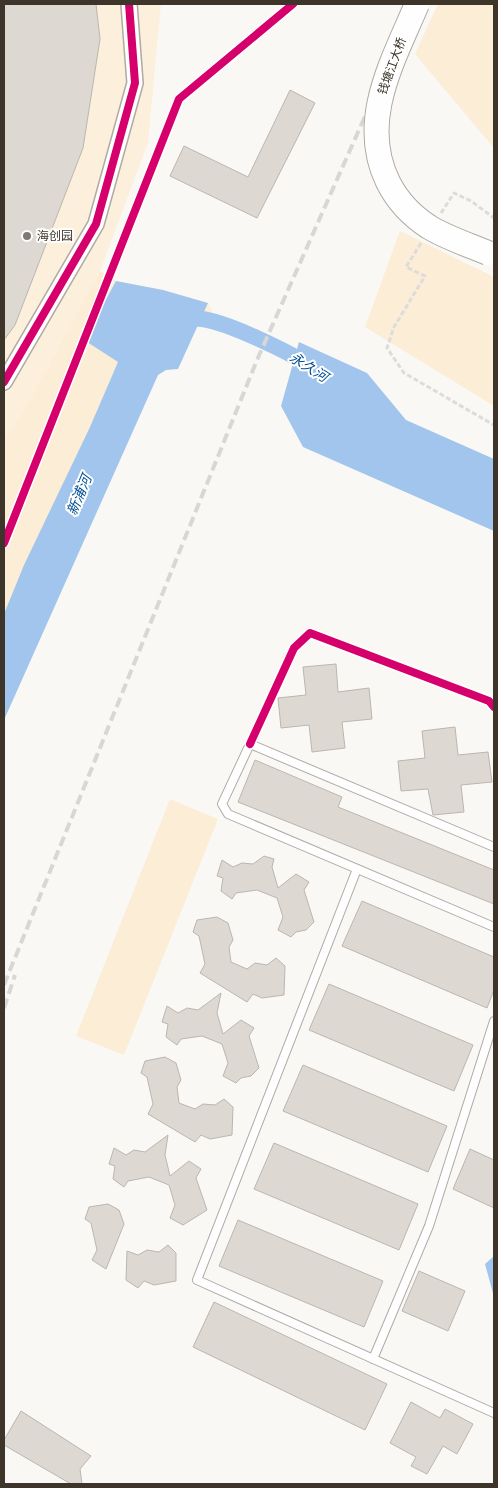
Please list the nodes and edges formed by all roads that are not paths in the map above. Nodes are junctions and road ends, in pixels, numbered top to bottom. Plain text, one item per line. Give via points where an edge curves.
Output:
1 (129, 4) edge
2 (416, 4) edge
3 (488, 254) dead end
4 (4, 382) edge
5 (494, 847) edge
6 (357, 869) junction
7 (494, 927) edge
8 (494, 1021) edge
9 (373, 1359) junction
10 (494, 1413) edge

1 - 4 street via 136,83 96,224
2 - 3 main road, 钱塘江大桥, bridge via 382,88 376,141 381,166 396,198 429,227
5 - 6 lane via 250,744 222,804 228,814
6 - 7 lane
6 - 9 lane via 196,1280
8 - 9 lane via 429,1226
9 - 10 lane

